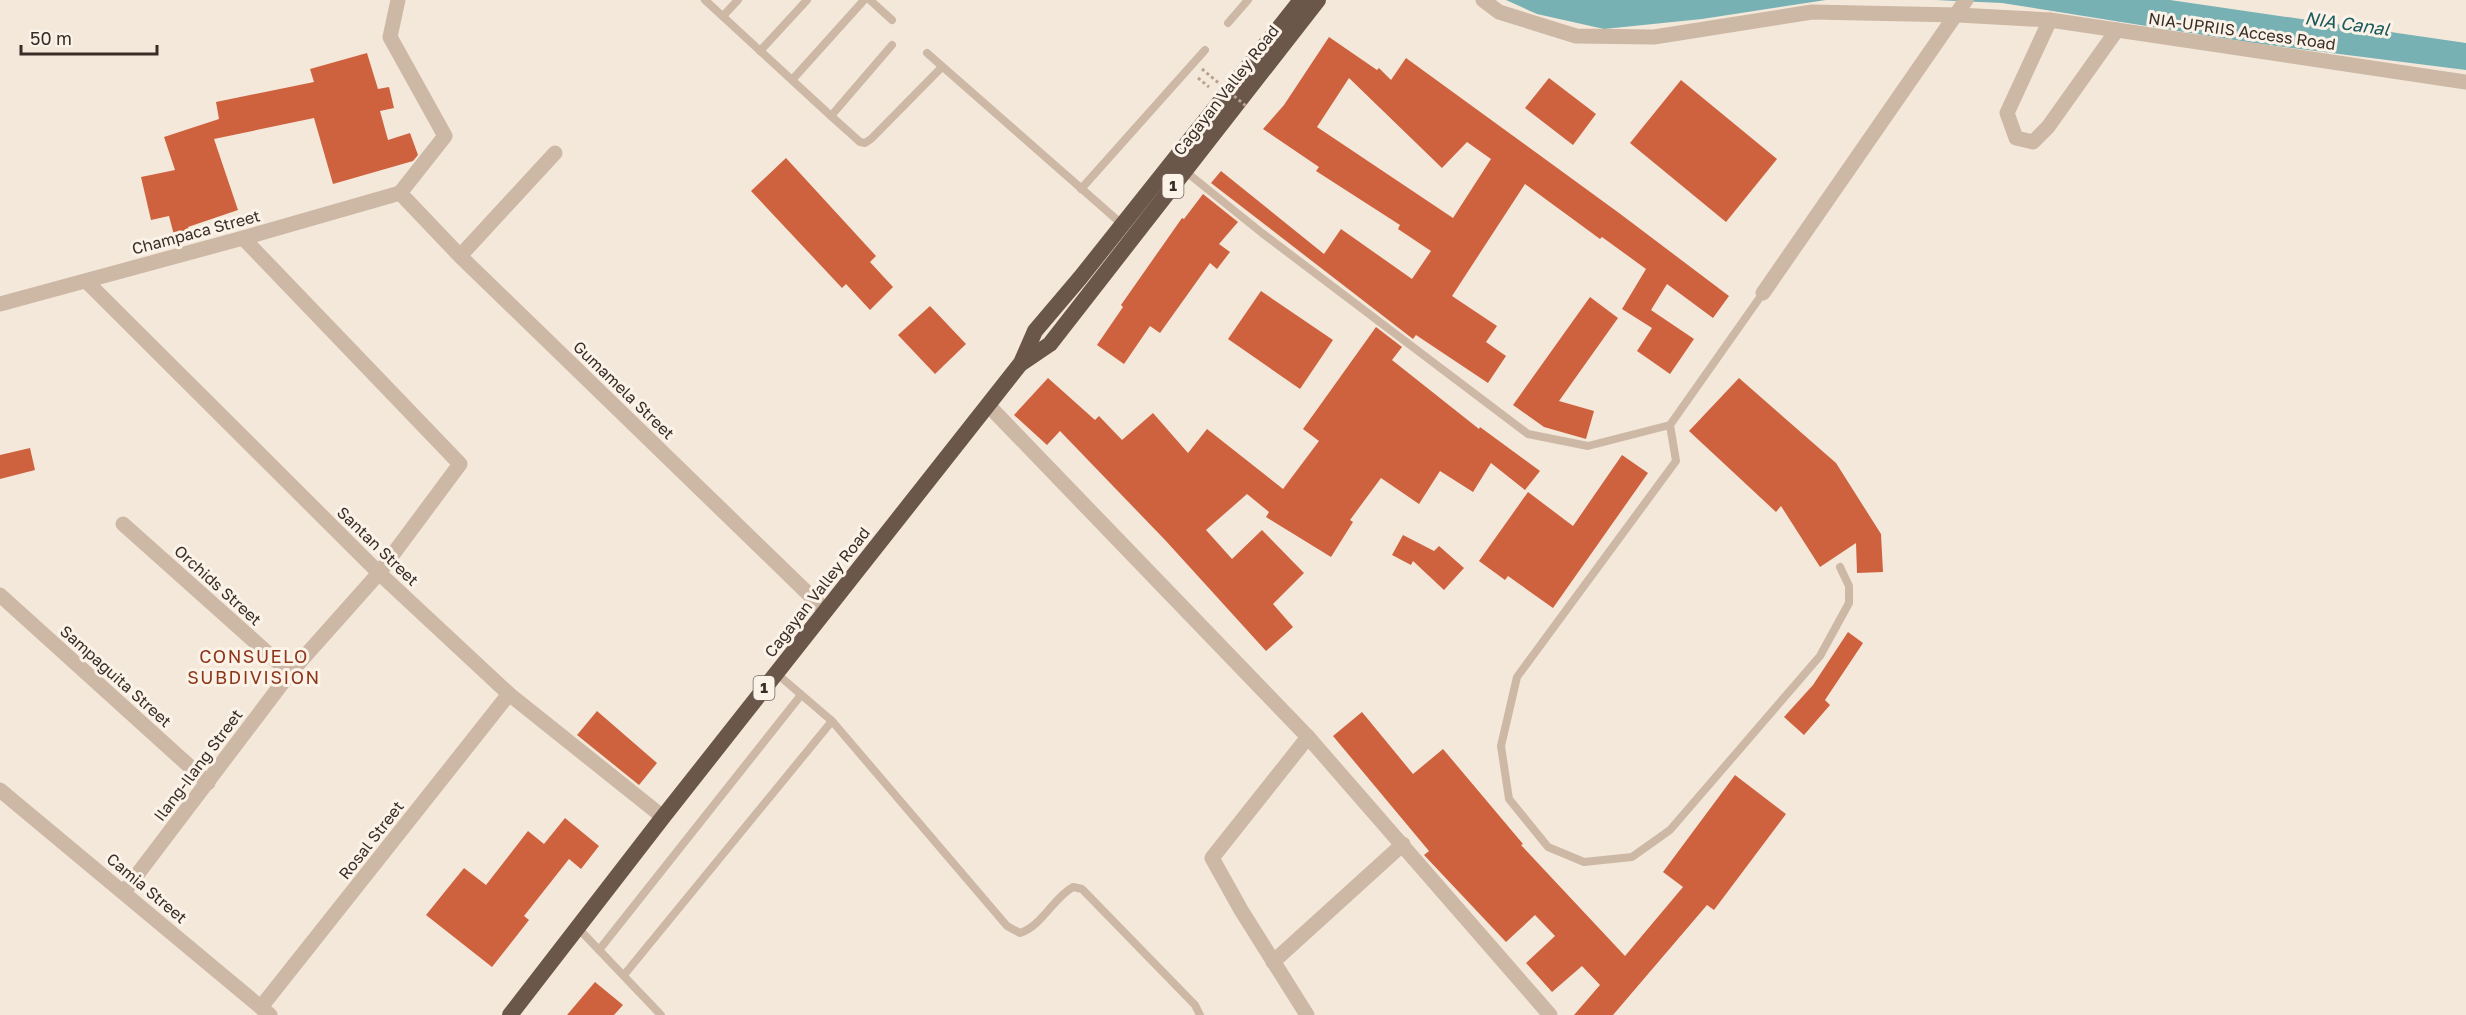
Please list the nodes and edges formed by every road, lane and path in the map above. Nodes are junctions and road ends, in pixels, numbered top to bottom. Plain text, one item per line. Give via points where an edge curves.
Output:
1 (398, 0) edge
2 (705, 0) edge
3 (738, 0) edge
4 (807, 0) edge
5 (864, 0) edge
6 (870, 0) edge
7 (1248, 0) edge
8 (1318, 0) edge
9 (1483, 0) edge
10 (1296, 2) edge
11 (1962, 8) edge
12 (723, 16) junction
13 (892, 20) dead end
14 (2050, 20) junction
15 (1228, 23) dead end
16 (2117, 30) junction
17 (892, 45) dead end
18 (1205, 50) dead end
19 (760, 51) junction
20 (927, 53) dead end
21 (942, 67) junction
22 (792, 80) junction
23 (2466, 82) edge
24 (1212, 90) dead end
25 (1246, 106) dead end
26 (831, 116) junction
27 (555, 153) dead end
28 (1185, 171) junction
29 (1081, 189) junction
30 (400, 193) junction
31 (1128, 230) junction
32 (243, 238) junction
33 (459, 256) junction
34 (86, 281) junction
35 (1763, 293) joint
36 (0, 304) edge
37 (988, 405) junction
38 (1670, 425) junction
39 (123, 524) dead end
40 (1840, 567) dead end
41 (379, 573) junction
42 (0, 595) edge
43 (825, 610) junction
44 (290, 673) junction
45 (776, 673) junction
46 (509, 694) junction
47 (801, 695) junction
48 (832, 721) junction
49 (1308, 737) junction
50 (208, 783) junction
51 (0, 790) edge
52 (663, 817) junction
53 (1403, 844) junction
54 (124, 892) junction
55 (578, 928) junction
56 (600, 950) junction
57 (1274, 963) junction
58 (624, 975) junction
59 (266, 1011) edge
60 (513, 1014) edge
61 (662, 1015) edge
62 (1200, 1015) edge
63 (1307, 1015) edge
64 (1550, 1015) edge

1 - 30 street via 390,37 445,136
2 - 12 lane
3 - 12 lane
4 - 19 lane
5 - 22 lane
6 - 13 lane
7 - 15 lane
8 - 28 highway, Cagayan Valley Road / 1
9 - 11 street, NIA-UPRIIS Access Road via 1499,12 1576,36 1654,38 1812,12
10 - 31 highway, Cagayan Valley Road / 1
11 - 14 street, NIA-UPRIIS Access Road
11 - 35 street
12 - 19 lane
14 - 16 street, NIA-UPRIIS Access Road
14 - 16 street via 2007,113 2016,138 2033,142
16 - 23 street, NIA-UPRIIS Access Road
17 - 26 lane
18 - 29 lane
19 - 22 lane
20 - 21 lane
21 - 26 lane via 865,142 860,142
21 - 29 lane
22 - 26 lane
24 - 25 path, bridge via 1196,77 1202,69
27 - 33 street
28 - 31 highway, Cagayan Valley Road / 1
28 - 38 lane via 1528,434 1588,446
29 - 31 lane
30 - 32 street, Champaca Street
30 - 33 street, Gumamela Street
31 - 37 highway, Cagayan Valley Road / 1 via 1050,344 1021,363
32 - 34 street, Champaca Street
32 - 41 street, Ilang-Ilang Street via 460,464
33 - 43 street, Gumamela Street
34 - 36 street, Champaca Street
34 - 41 street, Santan Street
35 - 38 lane
37 - 43 highway, Cagayan Valley Road / 1
37 - 49 street
38 - 40 lane via 1676,461 1517,677 1501,746 1509,799 1548,847 1584,862 1632,857 1670,830 1820,656 1849,603 1849,586
39 - 44 street, Orchids Street
41 - 44 street, Ilang-Ilang Street
41 - 46 street, Santan Street
42 - 50 street, Sampaguita Street
43 - 45 highway, Cagayan Valley Road / 1
44 - 50 street, Ilang-Ilang Street
45 - 47 lane
45 - 52 highway, Cagayan Valley Road / 1
46 - 52 street, Santan Street
46 - 59 street, Rosal Street
47 - 48 lane
47 - 56 lane
48 - 58 lane
48 - 62 lane via 1006,926 1020,933 1031,929 1064,892 1073,887 1082,889 1195,1005
49 - 53 street
49 - 57 street via 1212,858
50 - 54 street, Ilang-Ilang Street
51 - 54 street, Camia Street
52 - 55 highway, Cagayan Valley Road / 1
53 - 57 street
53 - 64 street
54 - 59 street, Camia Street
55 - 56 lane
55 - 60 highway, Cagayan Valley Road / 1
56 - 58 lane
57 - 63 street
58 - 61 lane

